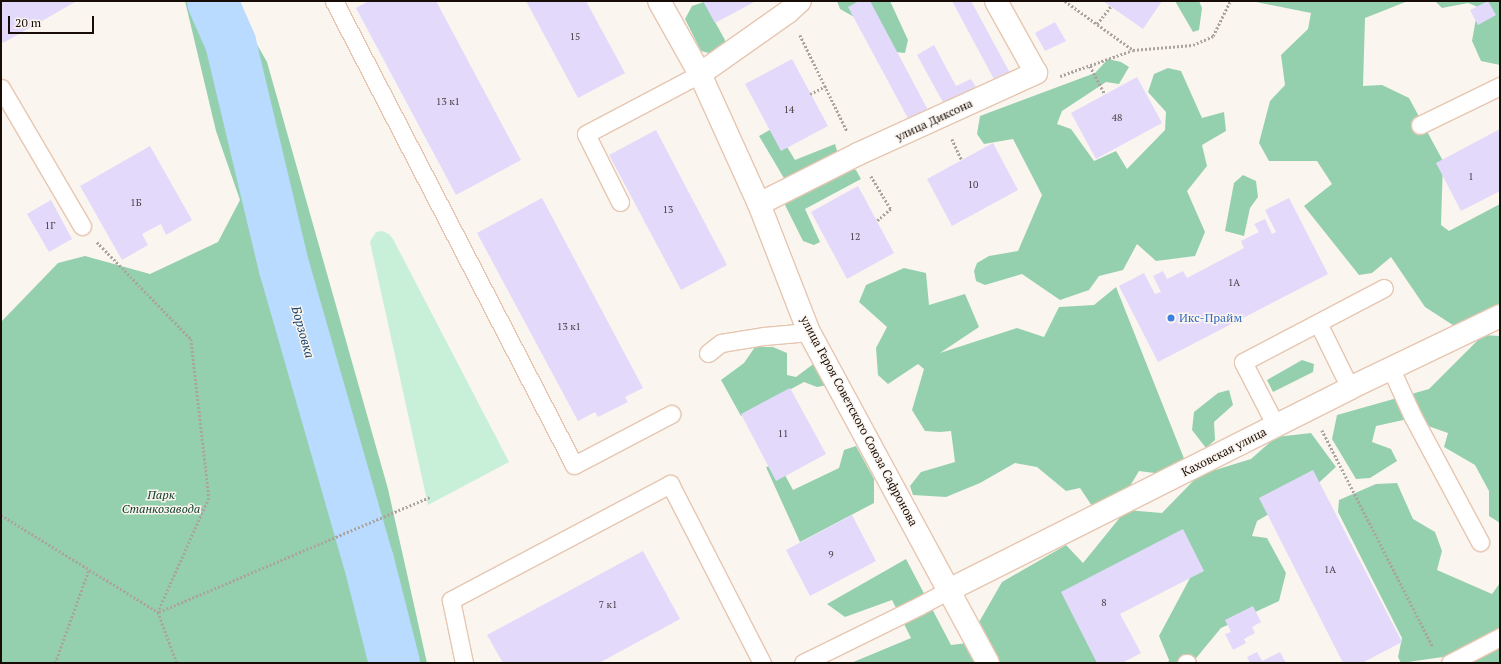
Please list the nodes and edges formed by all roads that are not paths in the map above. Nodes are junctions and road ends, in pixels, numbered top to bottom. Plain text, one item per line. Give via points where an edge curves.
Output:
1 (334, 1) edge
2 (659, 1) edge
3 (996, 1) edge
4 (794, 6) edge
5 (700, 74) junction
6 (1500, 86) edge
7 (1, 88) edge
8 (1420, 126) dead end
9 (620, 202) dead end
10 (759, 204) junction
11 (82, 226) road end
12 (1384, 288) dead end
13 (1500, 316) edge
14 (1318, 323) junction
15 (809, 332) junction
16 (708, 353) dead end
17 (1390, 369) junction
18 (1350, 388) junction
19 (671, 414) dead end
20 (1276, 426) junction
21 (1480, 542) dead end
22 (949, 590) junction
23 (1500, 637) edge
24 (464, 663) edge
25 (762, 663) edge
26 (803, 663) edge
27 (988, 663) edge
28 (1450, 663) edge

1 - 19 lane via 574,465
2 - 5 street, улица Героя Советского Союза Сафронова
3 - 10 street, улица Диксона via 1036,73 858,154
4 - 5 street
5 - 9 lane via 586,134
5 - 10 street, улица Героя Советского Союза Сафронова
6 - 8 lane
7 - 11 lane
10 - 15 street, улица Героя Советского Союза Сафронова
12 - 14 lane
13 - 17 street, Каховская улица
14 - 18 lane
14 - 20 lane via 1243,362
15 - 16 lane via 721,342
15 - 22 street, улица Героя Советского Союза Сафронова
17 - 18 street, Каховская улица
17 - 21 lane
18 - 20 street, Каховская улица
20 - 22 street, Каховская улица
22 - 26 lane
22 - 27 street, улица Героя Советского Союза Сафронова
23 - 28 lane
24 - 25 lane via 451,600 670,484

